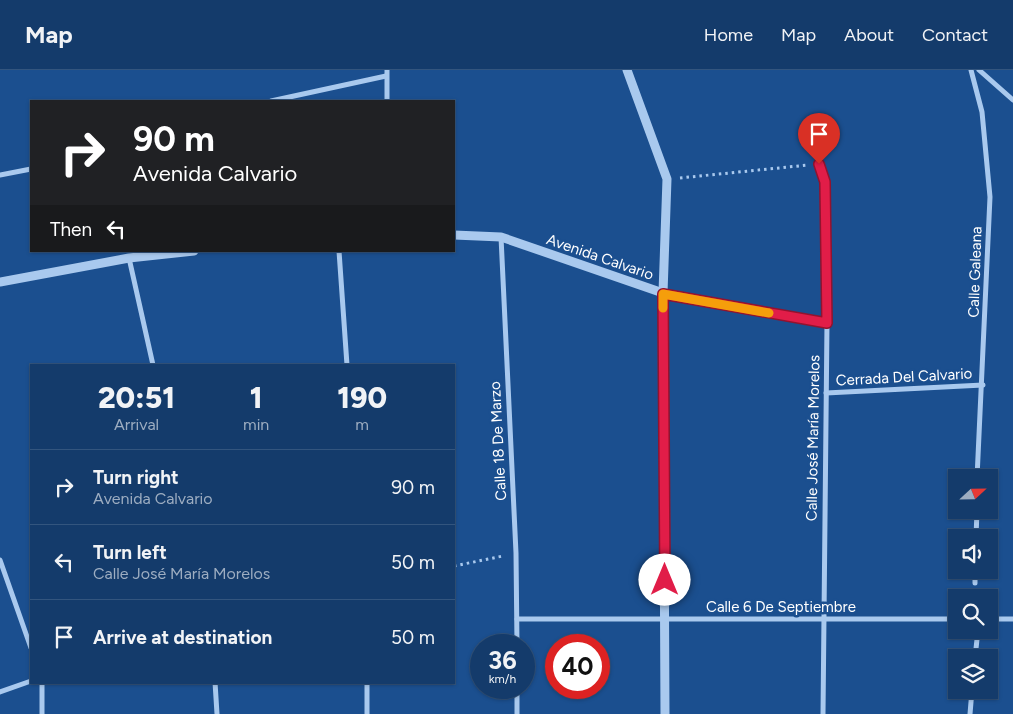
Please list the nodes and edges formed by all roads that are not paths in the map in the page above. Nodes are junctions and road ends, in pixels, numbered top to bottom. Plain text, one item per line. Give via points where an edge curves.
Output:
1 (627, 70) edge
2 (971, 70) edge
3 (979, 70) edge
4 (387, 73) edge
5 (275, 100) edge
6 (387, 100) edge
7 (1013, 100) edge
8 (819, 164) road end
9 (30, 169) edge
10 (0, 175) edge
11 (455, 235) edge
12 (501, 237) junction
13 (185, 252) edge
14 (339, 252) edge
15 (129, 258) junction
16 (0, 282) edge
17 (663, 294) junction
18 (827, 323) junction
19 (154, 364) edge
20 (348, 364) edge
21 (983, 385) junction
22 (826, 393) junction
23 (978, 469) edge
24 (0, 560) edge
25 (975, 579) edge
26 (975, 583) dead end
27 (516, 619) junction
28 (665, 619) junction
29 (948, 619) edge
30 (998, 619) edge
31 (1013, 619) edge
32 (824, 620) junction
33 (517, 634) edge
34 (30, 645) edge
35 (30, 681) edge
36 (42, 684) edge
37 (215, 684) edge
38 (366, 684) edge
39 (0, 692) edge
40 (517, 699) edge
41 (971, 699) edge
42 (42, 714) edge
43 (217, 714) edge
44 (367, 714) edge
45 (517, 714) edge
46 (665, 714) edge
47 (823, 714) edge
48 (970, 714) edge

1 - 17 street via 667,179
2 - 21 street, Calle Galeana via 982,112 990,198
3 - 7 street
4 - 5 street
4 - 6 street
8 - 18 street, Calle José María Morelos via 825,182
9 - 10 street
11 - 12 street, Avenida Calvario
12 - 17 street, Avenida Calvario
12 - 27 street, Calle 18 De Marzo via 516,554
13 - 15 street
14 - 20 street
15 - 16 street
15 - 19 street
17 - 18 street, Avenida Calvario
17 - 28 street
18 - 22 street, Calle José María Morelos
21 - 22 street, Cerrada Del Calvario
21 - 23 street, Calle Galeana
22 - 32 street, Calle José María Morelos
24 - 34 street
25 - 26 street
27 - 28 street, Calle 6 De Septiembre
27 - 33 street, Calle 18 De Marzo
28 - 32 street, Calle 6 De Septiembre
28 - 46 street
29 - 32 street, Calle 6 De Septiembre
30 - 31 street
32 - 47 street, Calle José María Morelos
35 - 39 street
36 - 42 street
37 - 43 street
38 - 44 street
40 - 45 street
41 - 48 street

